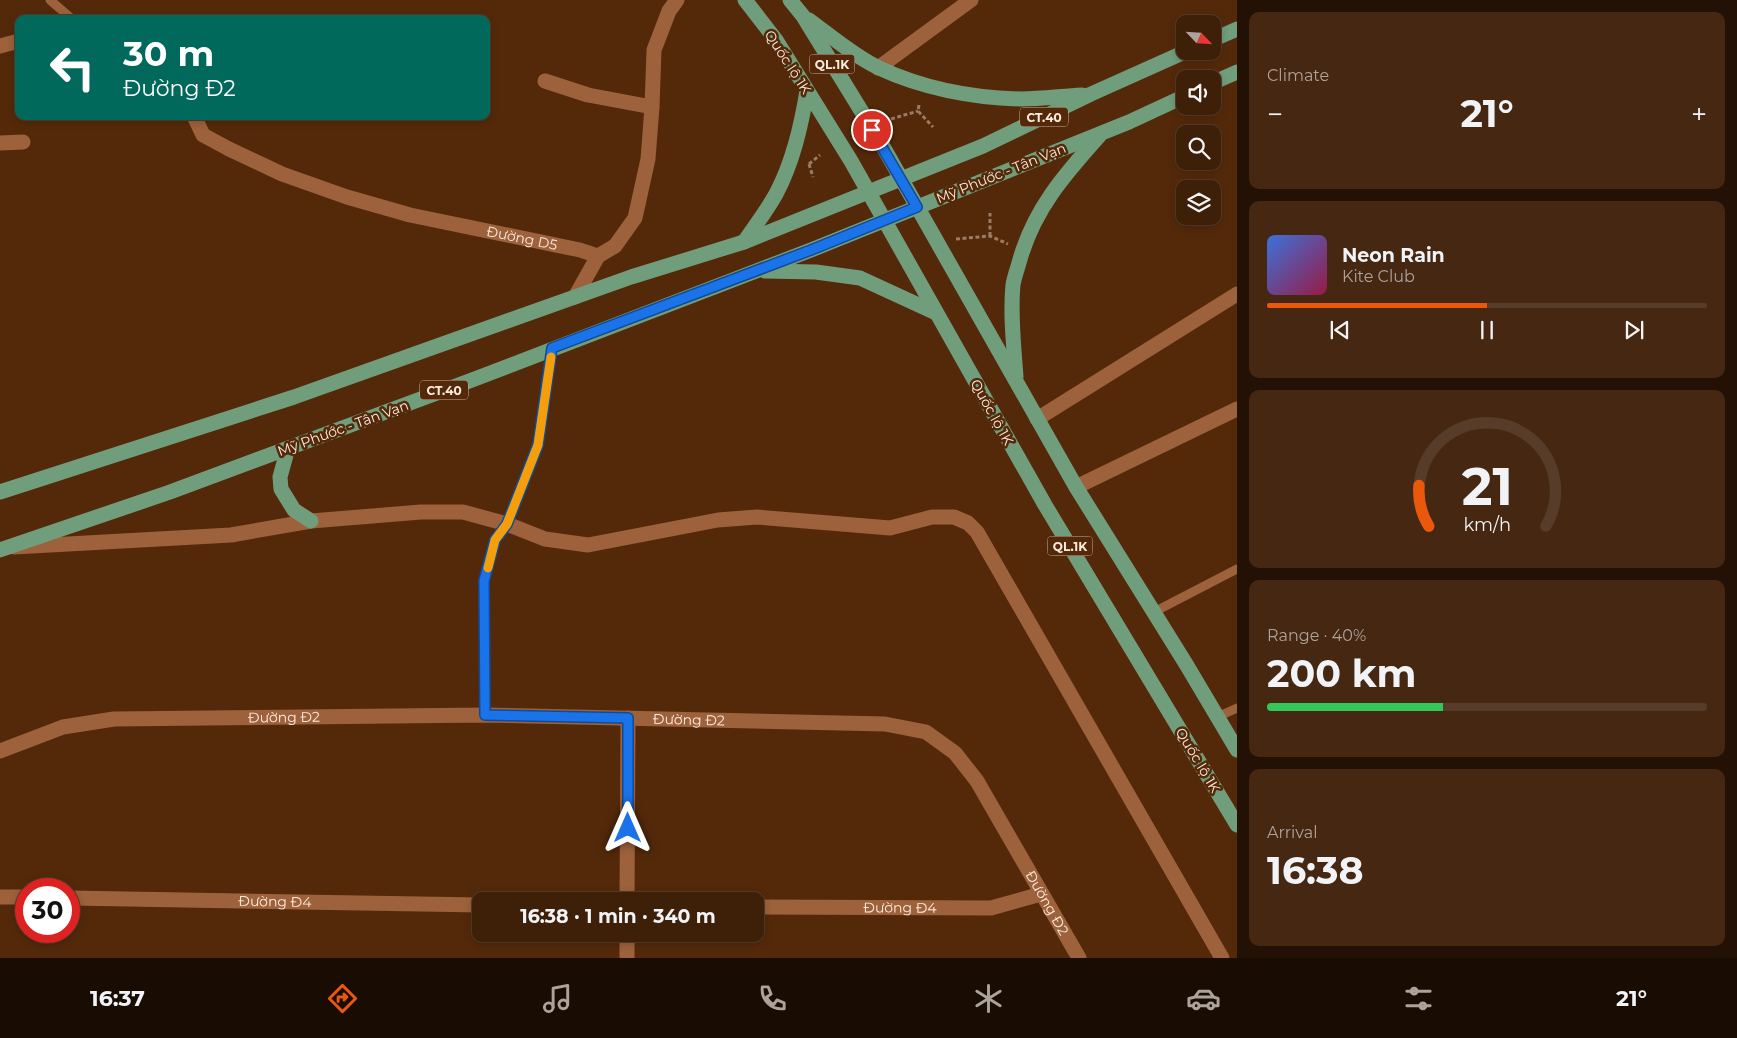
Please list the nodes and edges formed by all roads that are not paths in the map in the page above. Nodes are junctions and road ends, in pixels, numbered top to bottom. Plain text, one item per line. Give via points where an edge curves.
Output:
1 (50, 0) edge
2 (677, 0) edge
3 (745, 0) edge
4 (790, 0) edge
5 (971, 0) edge
6 (67, 15) edge
7 (802, 16) junction
8 (1237, 28) edge
9 (1221, 36) edge
10 (15, 43) edge
11 (0, 46) edge
12 (1176, 56) edge
13 (878, 68) junction
14 (1237, 72) edge
15 (1221, 79) edge
16 (545, 81) dead end
17 (807, 91) junction
18 (1091, 94) junction
19 (1176, 100) edge
20 (652, 107) junction
21 (196, 120) edge
22 (1102, 132) junction
23 (22, 142) dead end
24 (0, 143) edge
25 (901, 179) junction
26 (868, 192) junction
27 (917, 207) junction
28 (884, 220) junction
29 (744, 242) junction
30 (598, 256) junction
31 (756, 271) junction
32 (1237, 294) edge
33 (575, 297) junction
34 (936, 313) junction
35 (552, 348) junction
36 (1017, 384) junction
37 (1237, 409) edge
38 (1037, 420) junction
39 (288, 448) junction
40 (1076, 487) junction
41 (0, 492) edge
42 (311, 521) junction
43 (507, 524) junction
44 (4, 549) edge
45 (1237, 568) edge
46 (1154, 612) junction
47 (1237, 708) edge
48 (485, 715) junction
49 (1217, 717) junction
50 (628, 718) junction
51 (1237, 750) edge
52 (0, 752) edge
53 (1237, 825) edge
54 (627, 892) edge
55 (1041, 894) junction
56 (0, 897) edge
57 (15, 897) edge
58 (80, 898) edge
59 (472, 904) edge
60 (764, 907) edge
61 (627, 942) edge
62 (627, 958) edge
63 (1079, 958) edge
64 (1222, 958) edge

1 - 6 lane
2 - 20 street via 669,11 654,50
3 - 17 main road, Quốc lộ 1K / QL.1K via 776,40
4 - 7 main road, QL.1K
5 - 13 street
7 - 13 main road
7 - 25 main road, QL.1K
8 - 9 main road
10 - 11 street
12 - 18 main road, CT.40
13 - 18 main road via 952,92 988,97 1021,99
14 - 15 main road
16 - 20 street via 588,95
17 - 26 main road, Quốc lộ 1K / QL.1K
17 - 29 main road via 799,135 784,175
18 - 25 main road, CT.40 via 983,146
19 - 22 main road, Mỹ Phước - Tân Vạn / CT.40
20 - 30 street via 648,159 635,218 614,246
21 - 30 street, Đường D5 via 204,135 220,144 282,174 346,197 410,215
22 - 27 main road, Mỹ Phước - Tân Vạn / CT.40
22 - 36 main road via 1044,203 1025,241 1013,283 1012,324
23 - 24 street
25 - 26 main road
25 - 27 main road, QL.1K
26 - 28 main road, Quốc lộ 1K / QL.1K
26 - 29 main road
27 - 28 main road, Mỹ Phước - Tân Vạn
27 - 36 main road, QL.1K
28 - 31 main road, Mỹ Phước - Tân Vạn / CT.40
28 - 34 main road, Quốc lộ 1K / QL.1K
29 - 33 main road
30 - 33 street
31 - 34 main road via 816,272 860,278
31 - 35 main road, Mỹ Phước - Tân Vạn / CT.40
32 - 38 street
33 - 41 main road via 294,397
34 - 53 main road, Quốc lộ 1K / QL.1K via 1045,505
35 - 39 main road, Mỹ Phước - Tân Vạn / CT.40
35 - 43 lane via 538,445
36 - 38 main road, QL.1K
37 - 40 street
38 - 40 main road, QL.1K
39 - 42 main road via 280,477 281,489 294,510
39 - 44 main road, Mỹ Phước - Tân Vạn / CT.40
40 - 46 main road, QL.1K
42 - 43 street via 463,512
42 - 44 street via 231,535
43 - 48 lane via 495,540 484,581
43 - 64 street via 545,539 588,545 718,520 757,517 890,528 932,517 954,517 968,523 977,532
45 - 46 lane
46 - 49 main road, QL.1K
47 - 49 lane
48 - 50 street, Đường Đ2
48 - 52 street, Đường Đ2 via 114,720 63,727
49 - 51 main road, QL.1K
50 - 54 street
50 - 55 street, Đường Đ2 via 885,724 926,732 956,754 977,781
55 - 60 street, Đường Đ4 via 991,908
55 - 63 street, Đường Đ2
56 - 57 street
58 - 59 street, Đường Đ4
61 - 62 street

